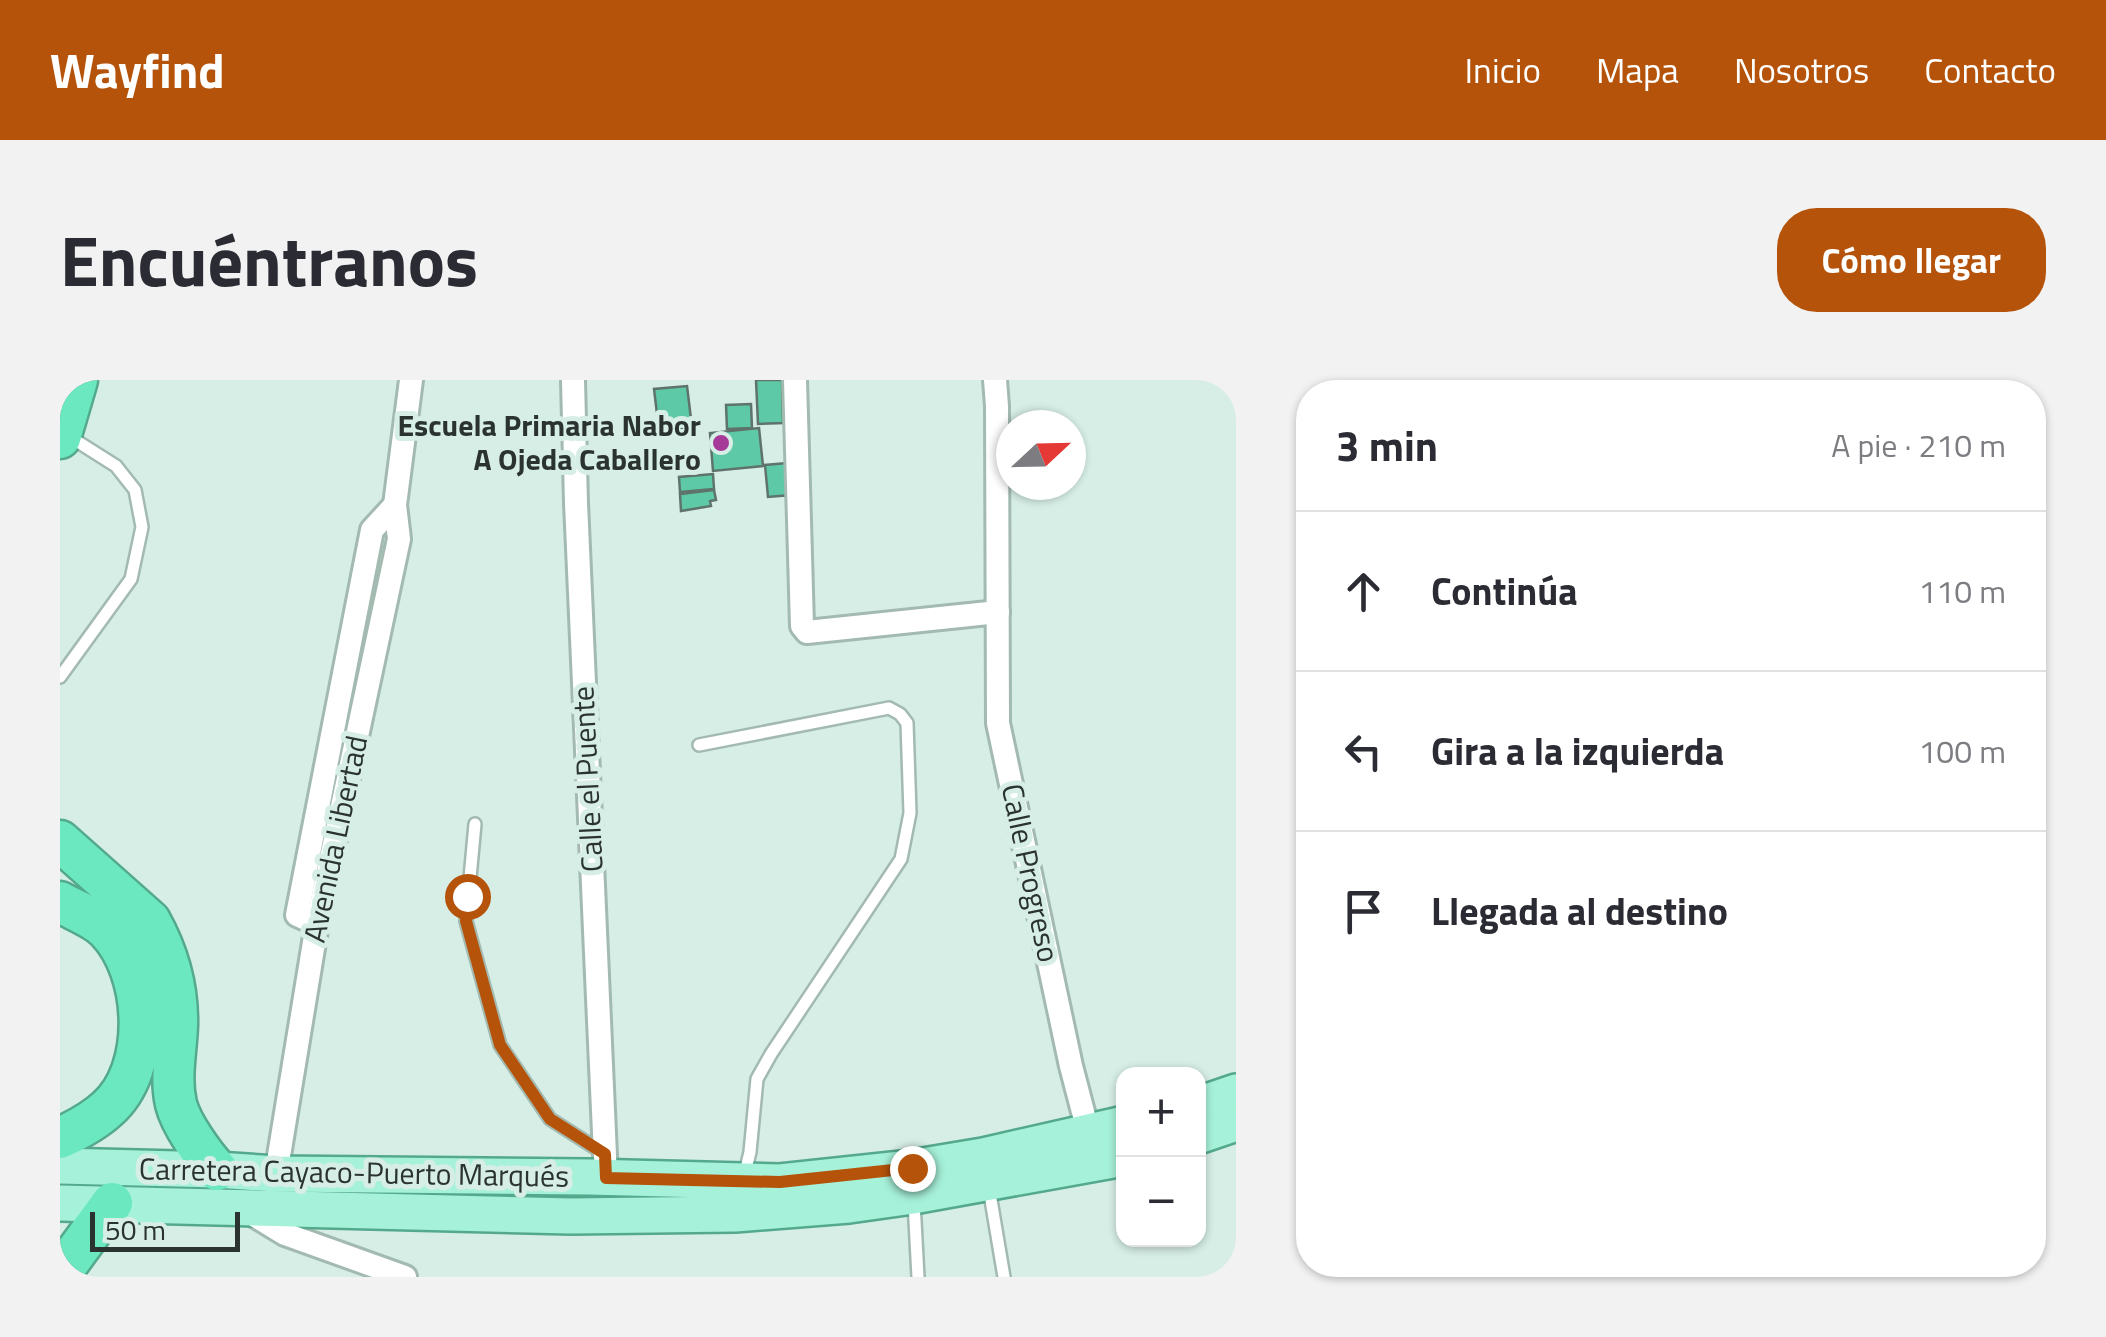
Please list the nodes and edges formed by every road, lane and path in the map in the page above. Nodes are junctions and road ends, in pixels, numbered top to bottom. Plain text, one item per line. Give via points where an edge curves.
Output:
1 (77, 380) edge
2 (411, 380) edge
3 (573, 380) edge
4 (795, 380) edge
5 (995, 380) edge
6 (61, 434) edge
7 (998, 612) junction
8 (60, 677) edge
9 (699, 745) dead end
10 (475, 824) dead end
11 (60, 841) edge
12 (60, 902) edge
13 (1236, 1092) edge
14 (1206, 1101) edge
15 (1236, 1123) edge
16 (1116, 1126) edge
17 (1088, 1132) junction
18 (1206, 1133) edge
19 (60, 1138) edge
20 (1116, 1159) edge
21 (60, 1166) edge
22 (606, 1166) junction
23 (985, 1169) junction
24 (217, 1170) junction
25 (276, 1174) junction
26 (743, 1181) junction
27 (912, 1182) junction
28 (60, 1203) edge
29 (112, 1203) junction
30 (240, 1207) junction
31 (60, 1274) edge
32 (405, 1277) edge
33 (918, 1277) edge
34 (1004, 1277) edge

1 - 6 highway
2 - 25 street, Avenida Libertad via 395,504 372,530 296,915 308,921
3 - 22 street, Calle el Puente
4 - 7 street via 804,630
5 - 7 street, Calle Progreso
6 - 8 lane via 116,466 136,490 142,526 131,580
7 - 17 street, Calle Progreso via 998,722
9 - 26 lane via 889,708 907,722 910,813 901,859 757,1078
10 - 22 lane via 466,921 500,1045 550,1119
11 - 24 highway via 150,921 171,968 177,1109
12 - 19 highway via 106,928 140,996 128,1080 108,1108
13 - 14 main road
15 - 18 main road
16 - 17 main road, Carretera Cayaco-Puerto Marqués
17 - 23 main road, Carretera Cayaco-Puerto Marqués
20 - 23 main road, Carretera Cayaco-Puerto Marqués
21 - 24 main road, Carretera Cayaco-Puerto Marqués
22 - 25 main road, Carretera Cayaco-Puerto Marqués
22 - 26 main road, Carretera Cayaco-Puerto Marqués
23 - 27 main road, Carretera Cayaco-Puerto Marqués
23 - 34 lane
24 - 25 main road, Carretera Cayaco-Puerto Marqués
26 - 27 main road, Carretera Cayaco-Puerto Marqués
27 - 30 main road, Carretera Cayaco-Puerto Marqués via 849,1204 735,1214
27 - 33 lane
28 - 29 main road, Carretera Cayaco-Puerto Marqués
29 - 30 main road, Carretera Cayaco-Puerto Marqués
29 - 31 highway
30 - 32 street via 286,1234

